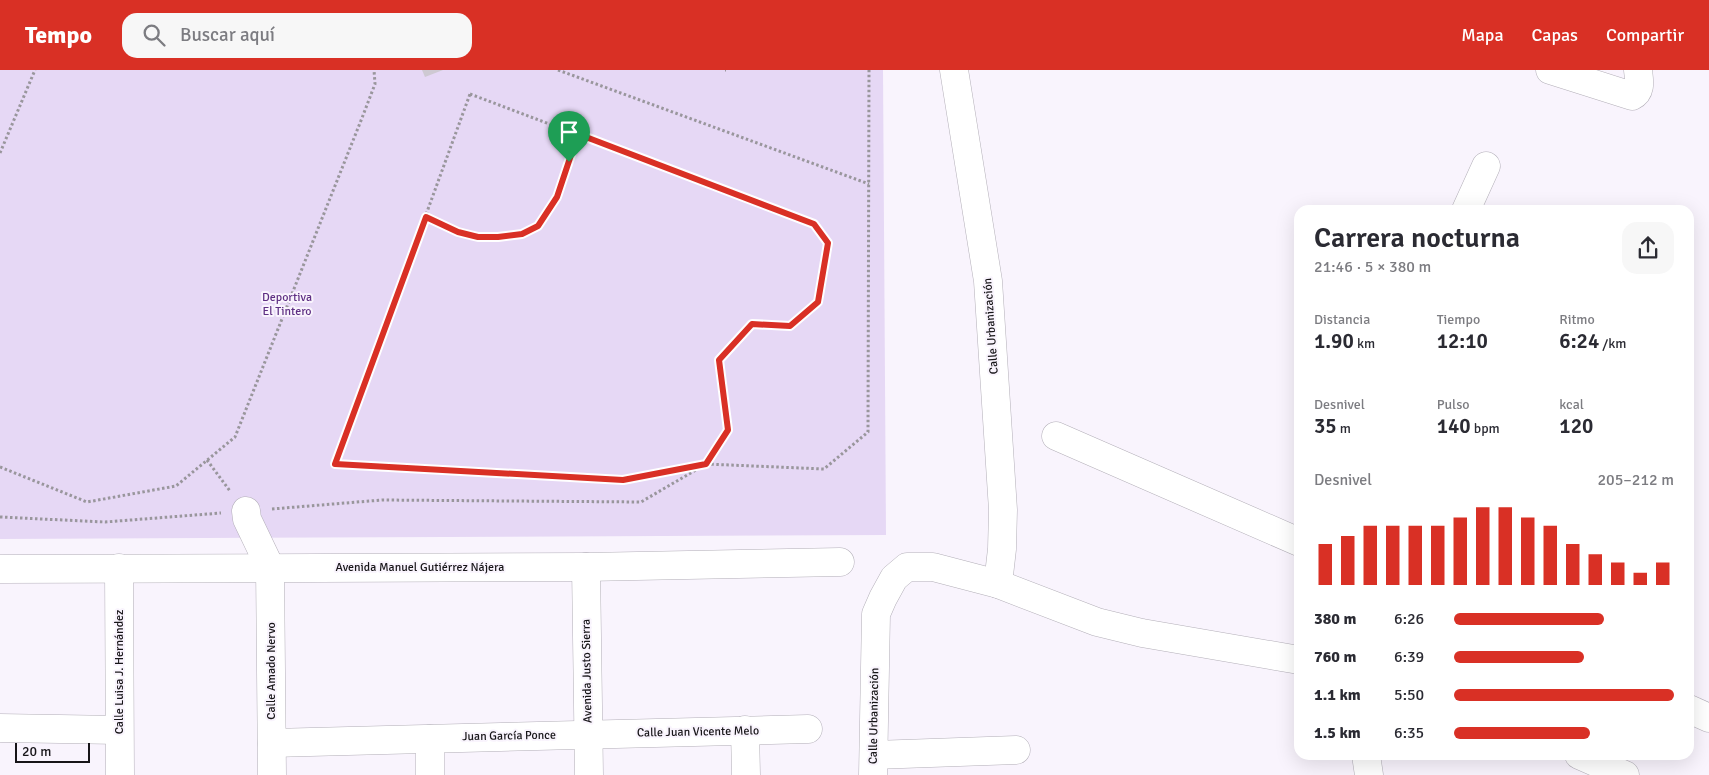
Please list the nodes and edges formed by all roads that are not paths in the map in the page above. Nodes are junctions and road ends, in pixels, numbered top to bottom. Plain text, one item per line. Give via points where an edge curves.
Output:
1 (954, 70) edge
2 (1550, 70) edge
3 (1638, 70) edge
4 (1486, 166) dead end
5 (1468, 205) edge
6 (1056, 436) dead end
7 (246, 511) road end
8 (1294, 540) edge
9 (840, 562) dead end
10 (586, 567) junction
11 (119, 568) junction
12 (270, 568) junction
13 (0, 569) edge
14 (998, 584) junction
15 (1294, 659) edge
16 (1694, 711) edge
17 (1709, 718) edge
18 (0, 728) edge
19 (808, 729) dead end
20 (119, 730) junction
21 (745, 730) junction
22 (588, 734) junction
23 (430, 738) junction
24 (272, 743) junction
25 (1016, 750) dead end
26 (1367, 760) edge
27 (1590, 760) edge
28 (873, 765) edge
29 (120, 775) edge
30 (272, 775) edge
31 (430, 775) edge
32 (589, 775) edge
33 (746, 775) edge
34 (1369, 775) edge
35 (1625, 775) edge

1 - 14 street, Calle Urbanización via 988,281 1003,510
2 - 3 street via 1632,96 1639,89
4 - 5 street
6 - 8 street
7 - 12 street
9 - 10 street, Avenida Manuel Gutiérrez Nájera
10 - 12 street, Avenida Manuel Gutiérrez Nájera
10 - 22 street, Avenida Justo Sierra
11 - 12 street, Avenida Manuel Gutiérrez Nájera
11 - 13 street, Avenida Manuel Gutiérrez Nájera
11 - 20 street, Calle Luisa J. Hernández
12 - 24 street, Calle Amado Nervo
14 - 15 street via 1097,622
14 - 28 street, Calle Urbanización via 933,566 907,567 894,578 876,614
16 - 17 street
18 - 20 street
19 - 21 street, Calle Juan Vicente Melo
20 - 29 street, Calle Luisa J. Hernández
21 - 22 street, Calle Juan Vicente Melo
21 - 33 street
22 - 23 street, Juan García Ponce
22 - 32 street, Avenida Justo Sierra
23 - 24 street
23 - 31 street
24 - 30 street, Calle Amado Nervo
25 - 28 street
26 - 34 street
27 - 35 street

